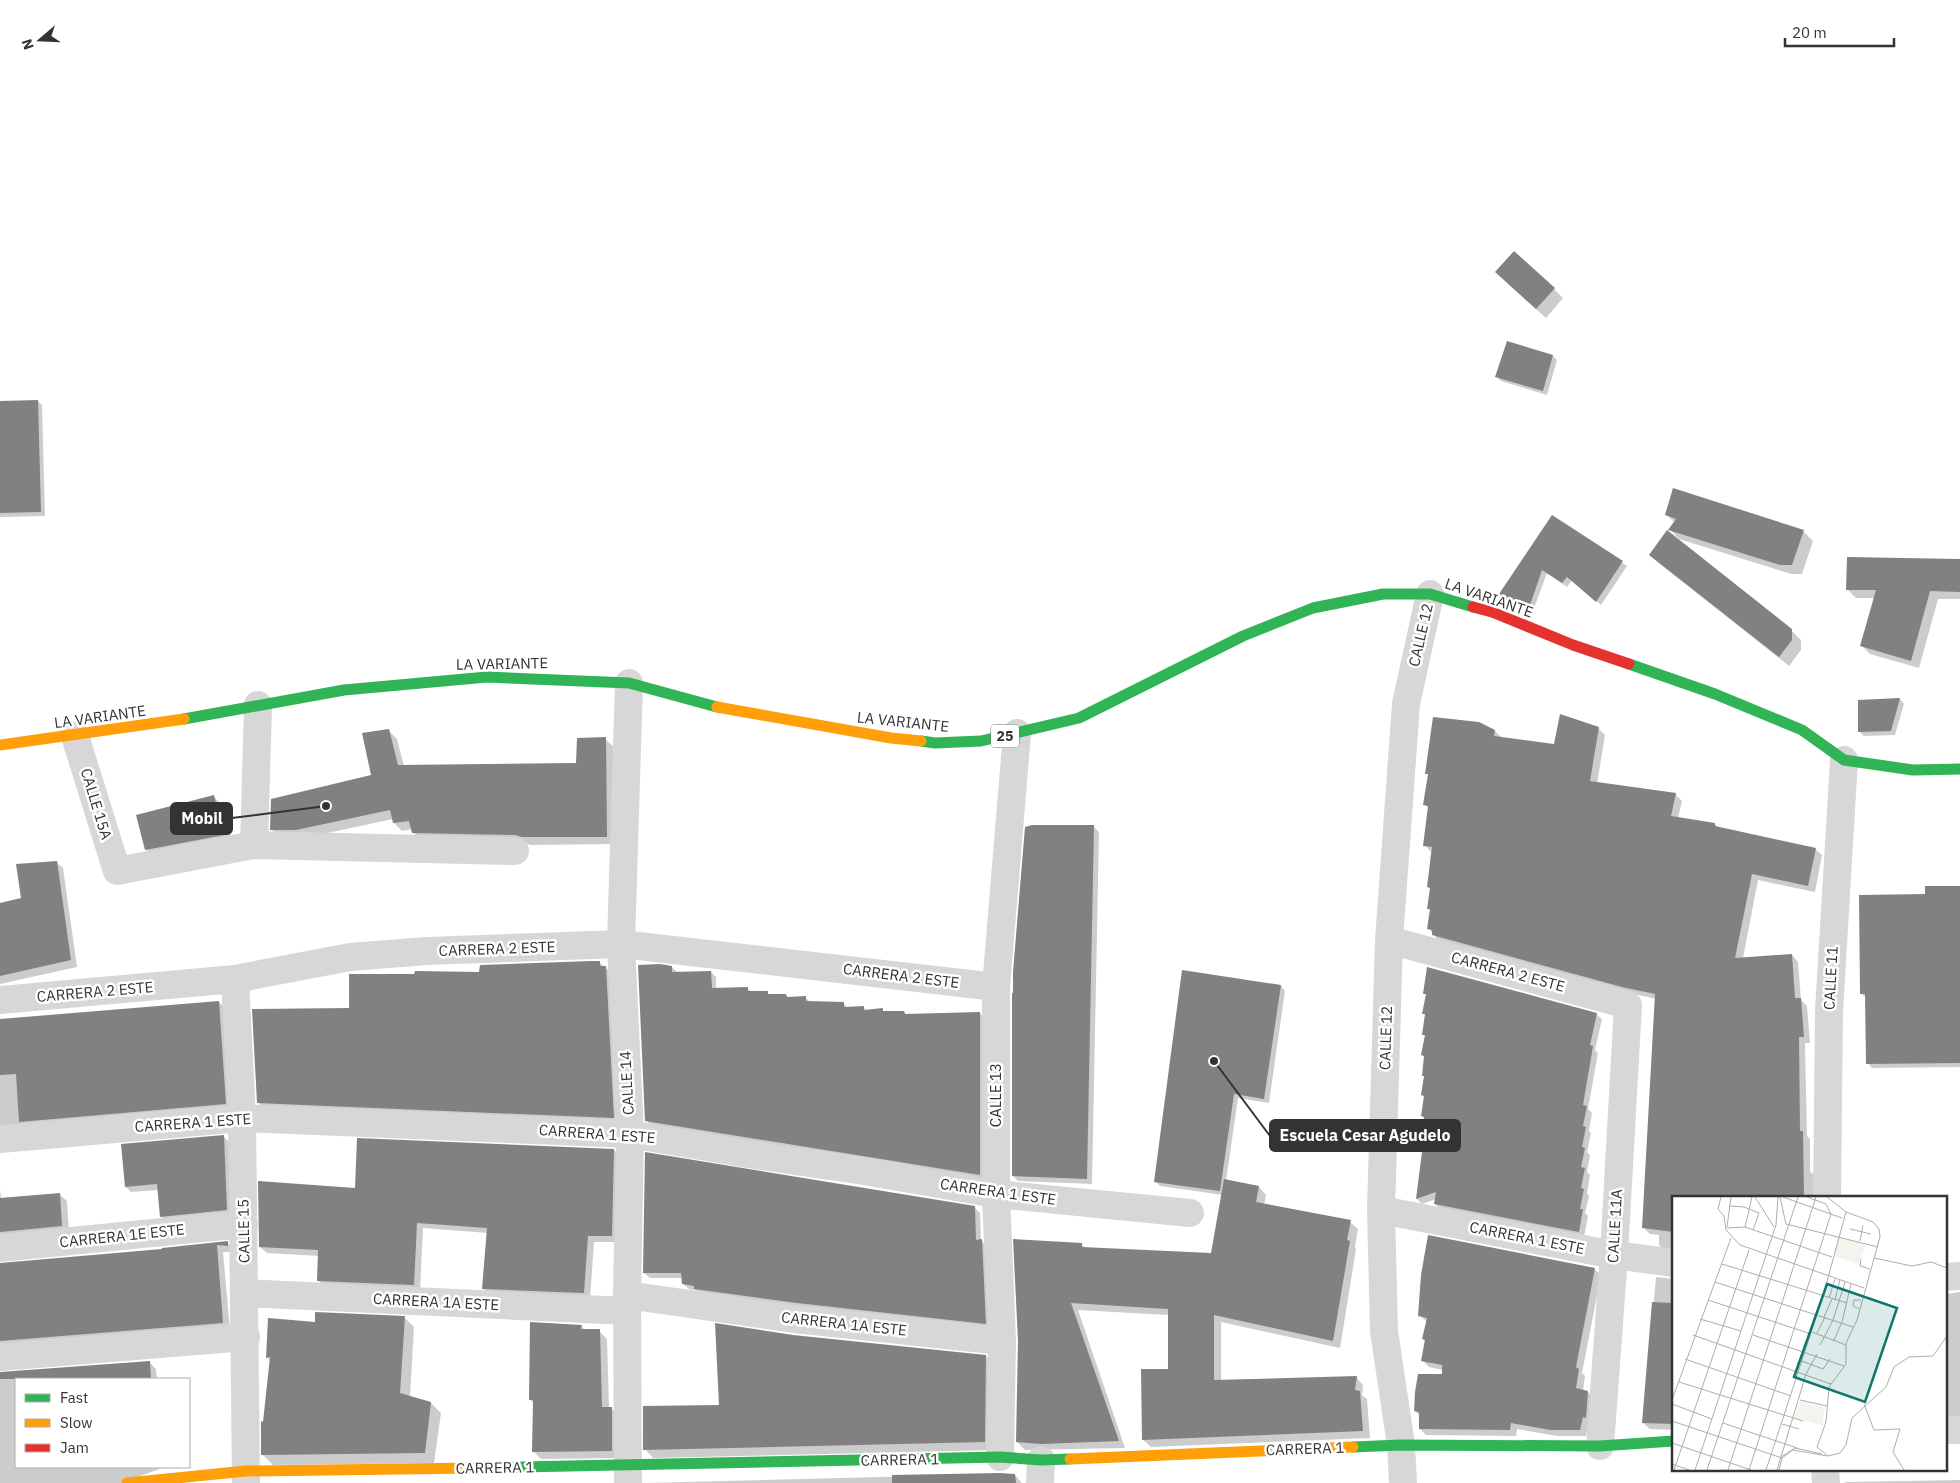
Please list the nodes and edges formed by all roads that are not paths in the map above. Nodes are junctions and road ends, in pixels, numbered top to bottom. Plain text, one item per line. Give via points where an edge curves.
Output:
1 (1430, 594) junction
2 (630, 683) junction
3 (258, 704) junction
4 (1017, 733) junction
5 (75, 736) junction
6 (0, 745) edge
7 (1844, 760) junction
8 (1960, 768) edge
9 (254, 845) junction
10 (514, 851) dead end
11 (1389, 940) junction
12 (621, 944) junction
13 (235, 980) junction
14 (996, 987) junction
15 (0, 1000) edge
16 (1628, 1005) joint
17 (242, 1118) junction
18 (630, 1134) junction
19 (0, 1139) edge
20 (996, 1194) junction
21 (1827, 1196) edge
22 (1380, 1210) junction
23 (1190, 1212) dead end
24 (244, 1224) junction
25 (0, 1248) edge
26 (1614, 1254) junction
27 (1672, 1263) edge
28 (245, 1293) junction
29 (627, 1303) junction
30 (246, 1338) junction
31 (1002, 1341) junction
32 (0, 1357) edge
33 (1672, 1440) edge
34 (1401, 1445) junction
35 (1600, 1446) junction
36 (1000, 1458) junction
37 (1825, 1470) edge
38 (1040, 1472) edge
39 (628, 1474) edge
40 (246, 1477) edge
41 (127, 1483) edge
42 (1403, 1483) edge
43 (1826, 1483) edge

1 - 4 main road, LA VARIANTE / 25 via 1383,594 1313,608 1243,636 1078,718
1 - 7 main road, LA VARIANTE / 25 via 1492,612 1715,694 1802,730
1 - 11 street, CALLE 12 via 1406,704
2 - 3 main road, LA VARIANTE / 25 via 486,677 344,690
2 - 4 main road, LA VARIANTE / 25 via 722,708 891,738 935,743 981,741
2 - 12 street, CALLE 14
3 - 5 main road, LA VARIANTE / 25
3 - 9 street
4 - 14 street, CALLE 13
5 - 6 main road, LA VARIANTE / 25
5 - 9 street, CALLE 15A via 117,871
7 - 8 main road, LA VARIANTE / 25 via 1913,770
7 - 21 street, CALLE 11 via 1829,1011
9 - 10 street
11 - 16 street, CARRERA 2 ESTE
11 - 22 street, CALLE 12
12 - 13 street, CARRERA 2 ESTE via 350,957
12 - 14 street, CARRERA 2 ESTE
12 - 18 street, CALLE 14
13 - 15 street, CARRERA 2 ESTE
13 - 17 street, CALLE 15
14 - 20 street, CALLE 13
16 - 26 street, CALLE 11A
17 - 18 street, CARRERA 1 ESTE
17 - 19 street, CARRERA 1 ESTE
17 - 24 street, CALLE 15
18 - 20 street, CARRERA 1 ESTE
18 - 29 street, CALLE 14
20 - 23 street, CARRERA 1 ESTE
20 - 31 street, CALLE 13
22 - 26 street, CARRERA 1 ESTE
22 - 34 street, CALLE 12 via 1384,1331
24 - 25 street, CARRERA 1E ESTE
24 - 28 street, CALLE 15
26 - 27 street, CARRERA 1 ESTE
26 - 35 street, CALLE 11A
28 - 29 street, CARRERA 1A ESTE
28 - 30 street, CALLE 15
29 - 31 street, CARRERA 1A ESTE
29 - 39 street, CALLE 14
30 - 32 street
30 - 40 street, CALLE 15
31 - 36 street, CALLE 13
33 - 35 main road, CARRERA 1
34 - 35 main road, CARRERA 1
34 - 38 main road, CARRERA 1
34 - 42 street, CALLE 12
36 - 38 main road, CARRERA 1
36 - 39 main road, CARRERA 1
37 - 43 street
39 - 40 main road, CARRERA 1
40 - 41 main road, CARRERA 1

